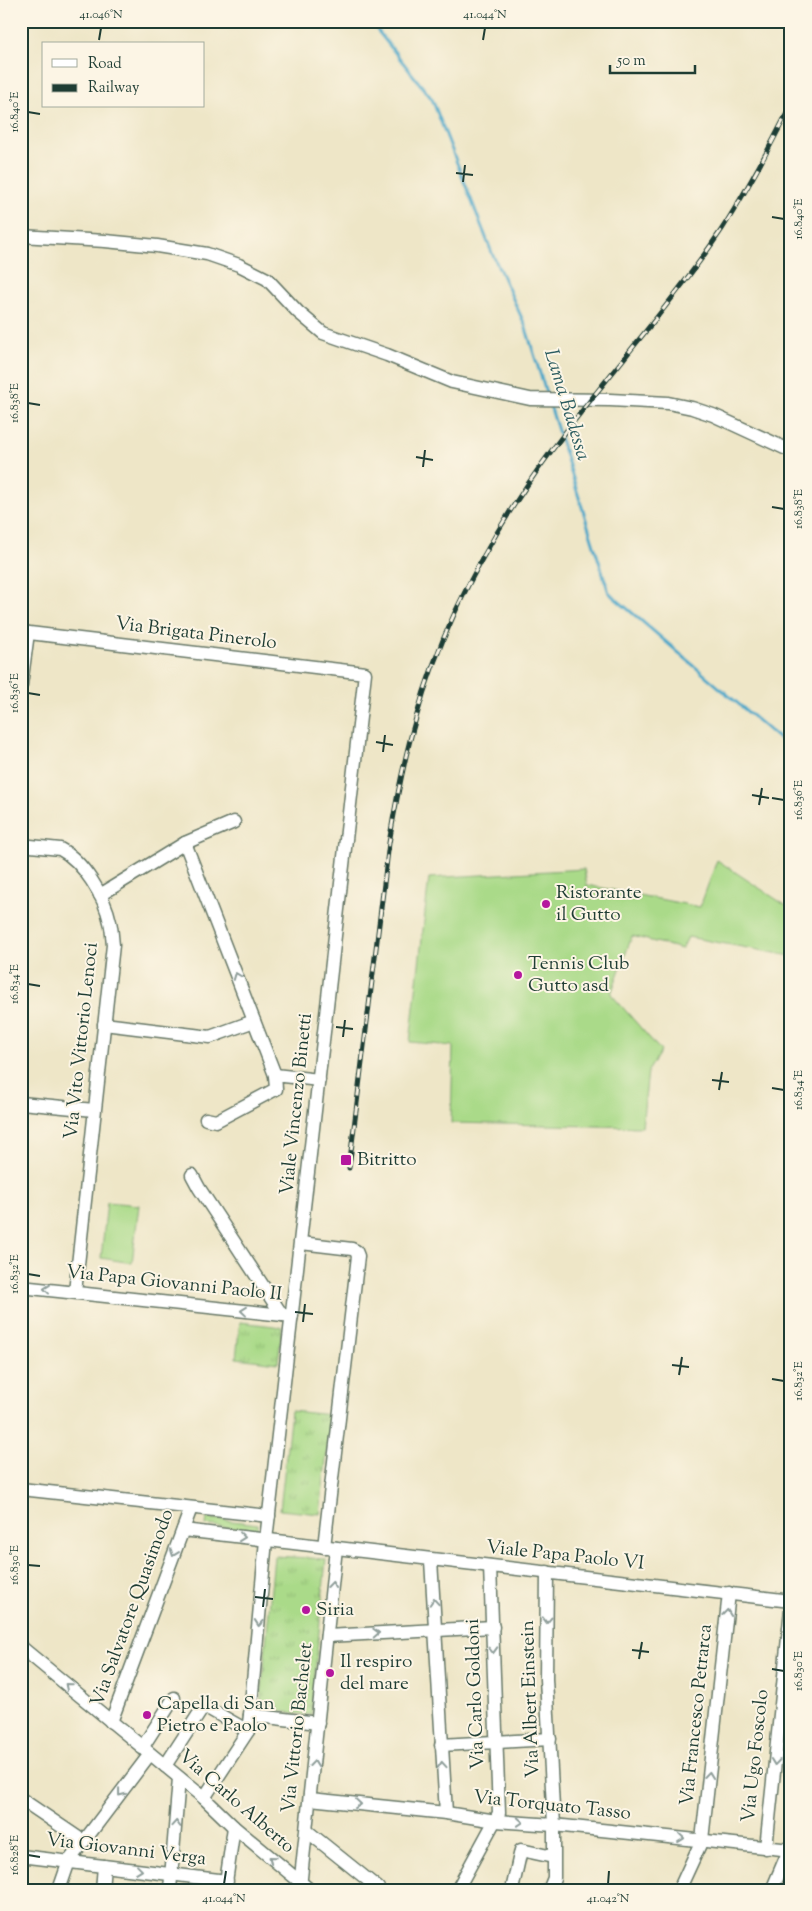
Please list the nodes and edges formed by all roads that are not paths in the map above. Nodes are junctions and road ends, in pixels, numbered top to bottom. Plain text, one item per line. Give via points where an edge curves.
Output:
1 (21, 236) edge
2 (791, 451) edge
3 (24, 632) edge
4 (365, 673) joint
5 (21, 685) edge
6 (234, 822) dead end
7 (185, 843) junction
8 (21, 845) edge
9 (100, 895) junction
10 (254, 1021) junction
11 (104, 1024) junction
12 (275, 1074) junction
13 (319, 1080) junction
14 (21, 1102) edge
15 (94, 1110) junction
16 (206, 1119) dead end
17 (192, 1175) dead end
18 (301, 1243) junction
19 (21, 1287) edge
20 (75, 1292) junction
21 (287, 1316) junction
22 (22, 1490) edge
23 (191, 1508) junction
24 (269, 1516) junction
25 (183, 1530) junction
26 (266, 1540) junction
27 (330, 1548) junction
28 (431, 1560) junction
29 (490, 1566) junction
30 (547, 1572) junction
31 (729, 1594) junction
32 (791, 1601) edge
33 (791, 1609) edge
34 (493, 1628) junction
35 (436, 1629) junction
36 (327, 1636) junction
37 (22, 1650) edge
38 (174, 1698) dead end
39 (250, 1715) junction
40 (111, 1722) junction
41 (318, 1723) junction
42 (248, 1730) junction
43 (550, 1739) junction
44 (496, 1742) junction
45 (441, 1745) junction
46 (146, 1751) junction
47 (165, 1766) junction
48 (179, 1778) junction
49 (204, 1798) junction
50 (21, 1799) edge
51 (310, 1799) junction
52 (446, 1813) junction
53 (496, 1821) junction
54 (554, 1825) junction
55 (234, 1827) junction
56 (307, 1831) junction
57 (702, 1840) junction
58 (83, 1841) junction
59 (766, 1848) junction
60 (790, 1850) edge
61 (21, 1856) edge
62 (553, 1856) junction
63 (68, 1861) junction
64 (104, 1866) junction
65 (172, 1874) junction
66 (226, 1886) edge
67 (303, 1887) edge
68 (378, 1888) dead end
69 (551, 1889) edge
70 (59, 1890) edge
71 (102, 1890) edge
72 (170, 1890) edge
73 (457, 1890) edge
74 (512, 1890) edge
75 (679, 1890) edge
76 (772, 1890) edge

1 - 2 street via 157,246 207,254 267,279 323,333 452,382 530,399 668,403 713,415
3 - 4 street, Via Brigata Pinerolo
3 - 5 street
4 - 13 street, Viale Vincenzo Binetti
6 - 7 street
7 - 9 street
10 -> 7 street
8 - 9 street, Via Vito Vittorio Lenoci via 66,852
9 - 11 street, Via Vito Vittorio Lenoci via 110,921 113,945
10 - 11 street via 210,1038
10 - 12 street
11 - 15 street, Via Vito Vittorio Lenoci
12 - 13 street
12 - 16 street via 276,1088 216,1121
13 - 18 street, Viale Vincenzo Binetti
14 - 15 street
15 - 20 street, Via Vito Vittorio Lenoci
17 - 21 street
18 - 21 street, Viale Vincenzo Binetti
18 - 27 street, Via Vittorio Bachelet via 352,1249 358,1256
20 -> 19 street, Via Papa Giovanni Paolo II
21 -> 20 street, Via Papa Giovanni Paolo II
21 - 24 street, Viale Vincenzo Binetti
22 - 23 street
23 - 24 street
23 - 25 street, Via Salvatore Quasimodo
24 - 26 street, Viale Vincenzo Binetti
25 -> 26 street, Viale Papa Paolo VI
25 -> 40 street, Via Salvatore Quasimodo
26 - 27 street, Viale Papa Paolo VI
26 -> 39 street, Viale Vincenzo Binetti
27 - 28 street, Viale Papa Paolo VI
36 -> 27 street, Via Vittorio Bachelet
28 - 29 street, Viale Papa Paolo VI
35 -> 28 street
29 - 30 street, Viale Papa Paolo VI
29 - 34 street, Via Carlo Goldoni
30 - 31 street, Viale Papa Paolo VI
30 -> 43 street, Via Albert Einstein via 546,1679
31 - 32 street, Viale Papa Paolo VI
57 -> 31 street, Via Francesco Petrarca
33 -> 59 street, Via Ugo Foscolo
34 - 35 street
34 -> 44 street, Via Carlo Goldoni
36 -> 35 street
35 - 45 street
36 - 41 street, Via Vittorio Bachelet
40 -> 37 street, Via Carlo Alberto
38 - 46 street
39 - 41 street
39 - 42 street, Viale Vincenzo Binetti
40 - 46 street, Via Carlo Alberto
51 -> 41 street, Via Vittorio Bachelet
42 - 47 street via 204,1706
42 - 49 street
43 - 44 street
43 - 54 street, Via Albert Einstein
44 - 45 street
44 - 53 street, Via Carlo Goldoni via 499,1812
52 -> 45 street
46 - 47 street, Via Carlo Alberto
46 -> 58 street
47 - 48 street, Via Carlo Alberto
48 - 49 street, Via Carlo Alberto
65 -> 48 street
49 - 55 street, Via Carlo Alberto
50 - 58 street
51 -> 52 street, Via Torquato Tasso
51 - 56 street, Via Vittorio Bachelet
52 - 53 street, Via Torquato Tasso
53 -> 54 street, Via Torquato Tasso
53 - 73 street
54 -> 57 street, Via Torquato Tasso
54 - 62 street, Via Albert Einstein
55 - 66 street
67 -> 55 street, Via Carlo Alberto
56 - 67 street, Via Vittorio Bachelet
56 - 68 street
57 - 59 street, Via Torquato Tasso
57 - 75 street, Via Francesco Petrarca
58 - 63 street
59 - 60 street, Via Torquato Tasso
60 - 76 street
61 - 63 street, Via Giovanni Verga
62 - 69 street, Via Albert Einstein
62 - 74 street via 521,1850
63 - 64 street, Via Giovanni Verga
63 - 70 street
64 -> 65 street, Via Giovanni Verga
64 - 71 street
65 - 66 street, Via Giovanni Verga
65 - 72 street

